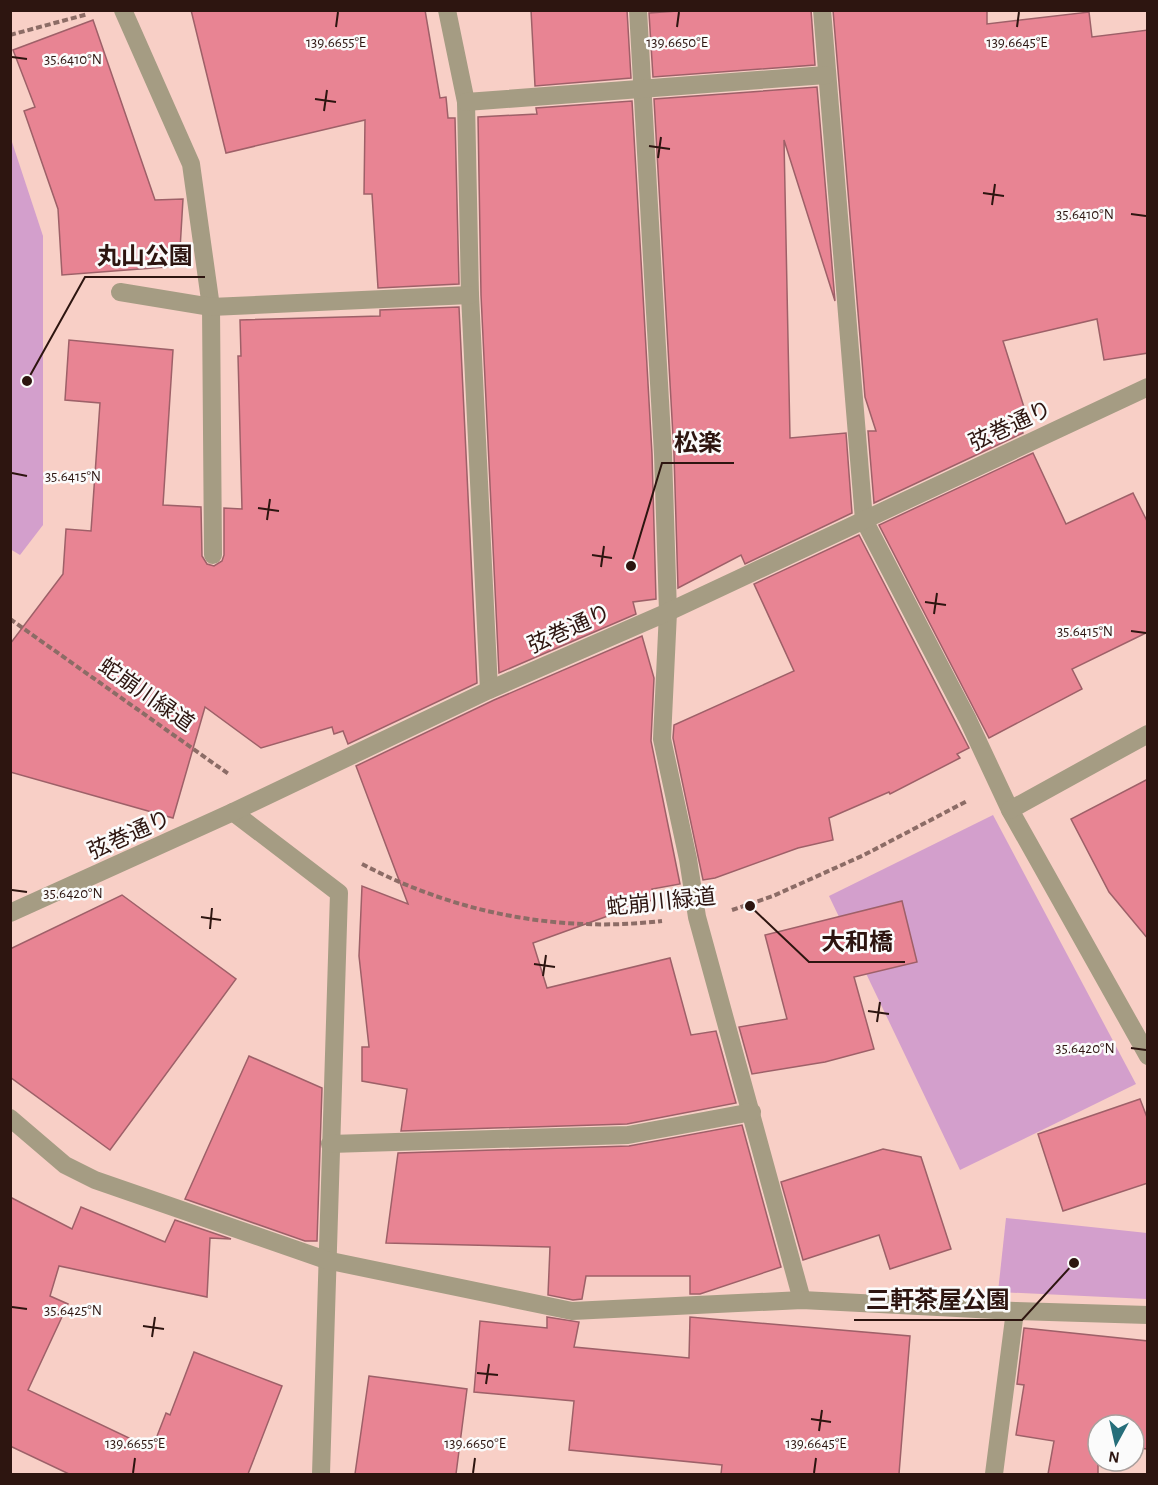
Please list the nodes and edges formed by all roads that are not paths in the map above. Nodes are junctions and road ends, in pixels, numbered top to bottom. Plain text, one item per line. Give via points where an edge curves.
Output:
1 (123, 10) edge
2 (447, 10) edge
3 (638, 10) edge
4 (822, 10) edge
5 (826, 75) junction
6 (644, 90) junction
7 (466, 102) junction
8 (120, 292) dead end
9 (470, 295) junction
10 (211, 307) junction
11 (1148, 387) edge
12 (864, 520) junction
13 (213, 555) dead end
14 (668, 612) junction
15 (489, 690) junction
16 (1148, 734) edge
17 (1010, 810) junction
18 (233, 812) junction
19 (10, 913) edge
20 (1148, 1056) edge
21 (752, 1112) junction
22 (10, 1118) edge
23 (330, 1143) junction
24 (326, 1260) junction
25 (802, 1300) junction
26 (1015, 1311) junction
27 (1148, 1315) edge
28 (321, 1474) edge
29 (994, 1474) edge

1 - 10 street via 191,164
2 - 7 street
3 - 6 street
4 - 5 street
5 - 6 street
5 - 12 street
6 - 7 street
6 - 14 street
7 - 9 street
8 - 10 street
9 - 10 street
9 - 15 street
10 - 13 street
11 - 12 street, 弦巻通り
12 - 14 street, 弦巻通り
12 - 17 street
14 - 15 street, 弦巻通り
14 - 21 street via 662,739 697,917
15 - 18 street, 弦巻通り
16 - 17 street
17 - 20 street
18 - 19 street, 弦巻通り
18 - 23 street via 339,893
21 - 23 street via 628,1135
21 - 25 street
22 - 24 street via 65,1165 95,1180
23 - 24 street
24 - 25 street via 572,1311
24 - 28 street
25 - 26 street
26 - 27 street
26 - 29 street

